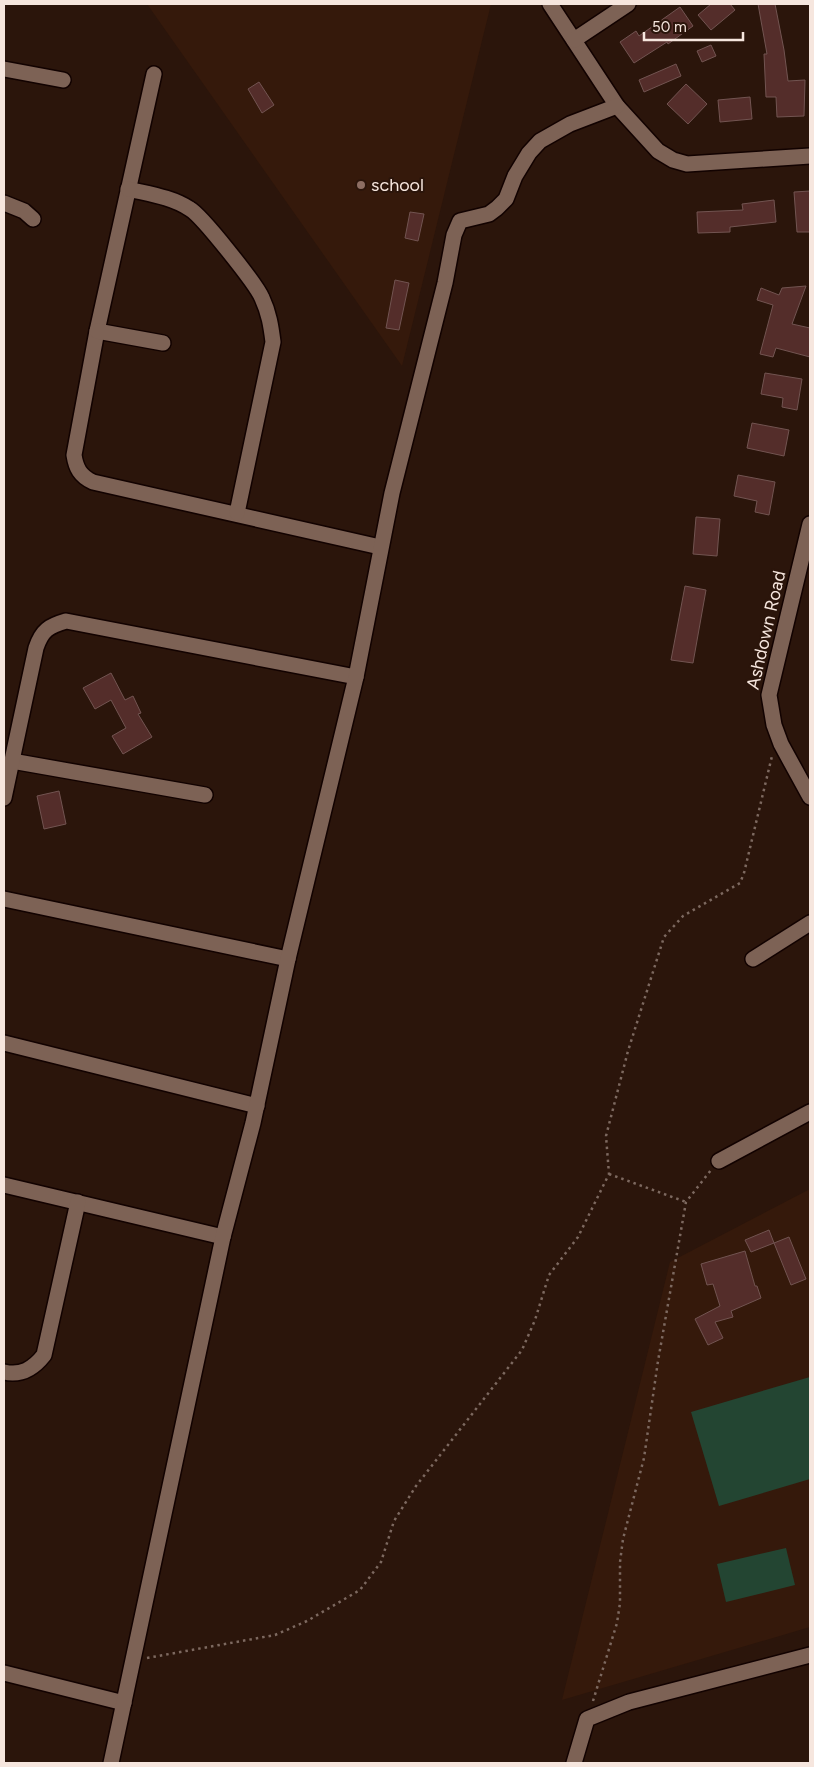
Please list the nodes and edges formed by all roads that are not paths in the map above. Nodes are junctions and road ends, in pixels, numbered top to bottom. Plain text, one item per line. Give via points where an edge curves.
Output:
1 (550, 4) edge
2 (628, 4) edge
3 (574, 40) junction
4 (4, 69) edge
5 (154, 74) dead end
6 (63, 80) dead end
7 (618, 106) junction
8 (810, 156) edge
9 (128, 188) junction
10 (4, 203) edge
11 (33, 219) dead end
12 (97, 330) junction
13 (163, 343) dead end
14 (237, 514) junction
15 (810, 524) edge
16 (380, 547) junction
17 (356, 677) junction
18 (12, 761) junction
19 (205, 795) dead end
20 (810, 797) edge
21 (4, 798) edge
22 (4, 899) edge
23 (810, 923) edge
24 (288, 959) junction
25 (752, 959) dead end
26 (4, 1043) edge
27 (257, 1106) junction
28 (810, 1112) edge
29 (719, 1161) road end
30 (4, 1185) edge
31 (78, 1202) junction
32 (223, 1237) junction
33 (4, 1372) edge
34 (810, 1655) edge
35 (4, 1673) edge
36 (124, 1703) junction
37 (111, 1763) edge
38 (574, 1763) edge

1 - 3 street
2 - 3 street
3 - 7 street
4 - 6 street
5 - 9 street
7 - 8 street via 658,151 687,164
7 - 16 street via 570,124 540,141 515,176 506,199 489,214 465,219 456,228
9 - 12 street
9 - 14 street via 178,202 192,210 261,295 271,319 273,342
10 - 11 street via 24,211
12 - 13 street
12 - 14 street via 74,454 76,466 84,478
14 - 16 street
15 - 20 street, Ashdown Road via 769,695 781,744
16 - 17 street
17 - 18 street via 66,621 41,633
17 - 24 street
18 - 19 street
18 - 21 street
22 - 24 street
23 - 25 street
24 - 27 street
26 - 27 street
27 - 32 street
28 - 29 street
30 - 31 street
31 - 32 street
31 - 33 street via 44,1355 36,1365 22,1373
32 - 36 street
34 - 38 street via 629,1702 587,1719
35 - 36 street
36 - 37 street

